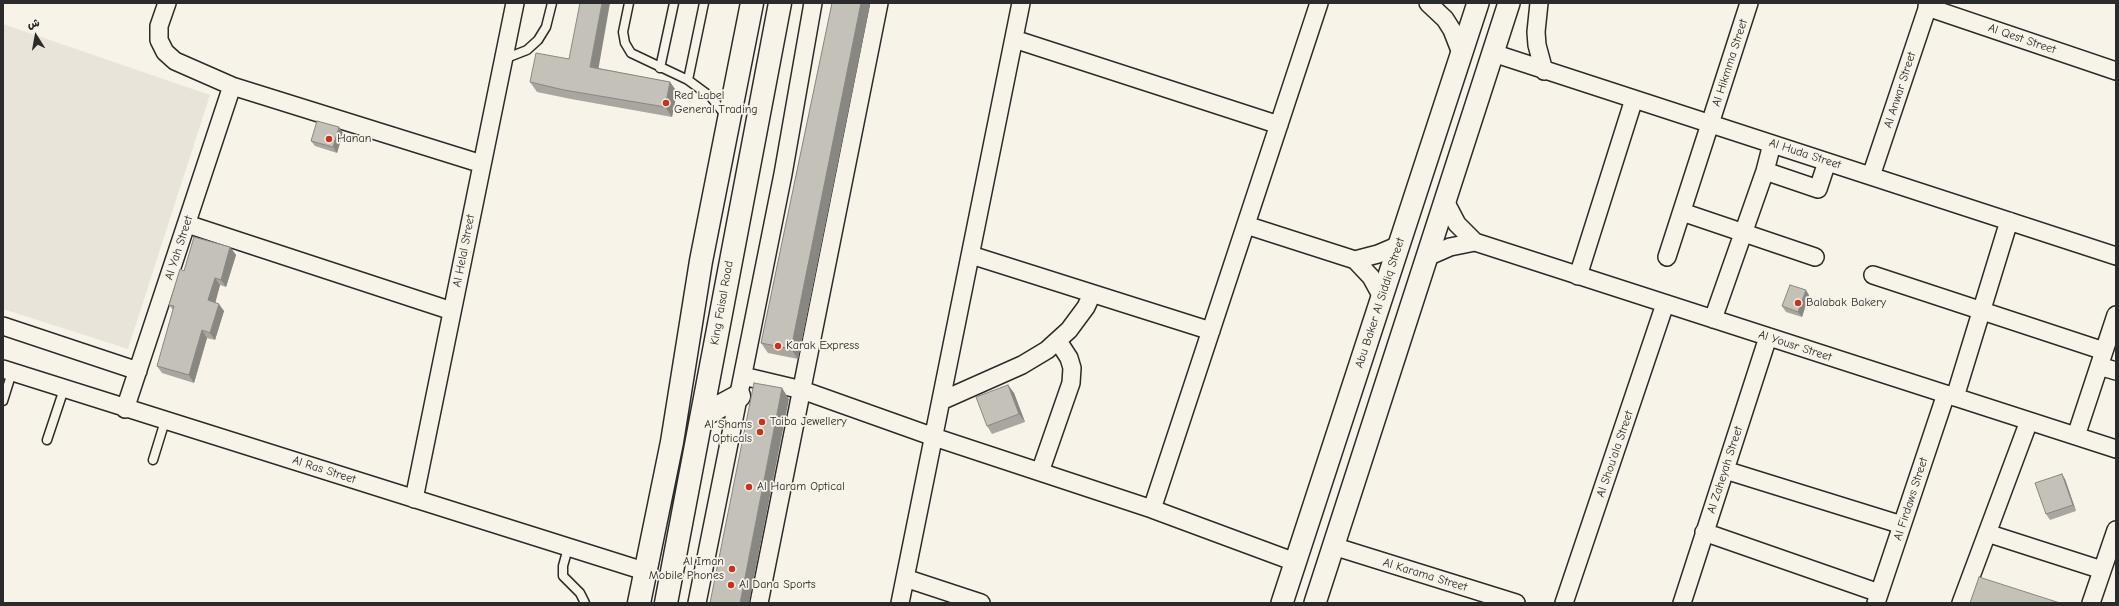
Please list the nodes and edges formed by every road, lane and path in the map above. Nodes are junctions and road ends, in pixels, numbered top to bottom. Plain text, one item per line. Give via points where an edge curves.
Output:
1 (166, 3) edge
2 (515, 3) edge
3 (552, 3) edge
4 (629, 3) edge
5 (674, 3) edge
6 (704, 3) edge
7 (752, 3) edge
8 (780, 3) edge
9 (813, 3) edge
10 (879, 3) edge
11 (1021, 3) edge
12 (1319, 3) edge
13 (1428, 3) edge
14 (1478, 3) edge
15 (1509, 3) edge
16 (1539, 3) edge
17 (1749, 3) edge
18 (1928, 5) edge
19 (1014, 40) junction
20 (1462, 53) junction
21 (1493, 54) junction
22 (503, 59) junction
23 (660, 68) junction
24 (1544, 71) junction
25 (2116, 71) edge
26 (688, 80) junction
27 (232, 86) junction
28 (1634, 99) junction
29 (729, 119) junction
30 (1710, 123) junction
31 (1279, 125) junction
32 (1772, 144) junction
33 (1827, 162) junction
34 (482, 164) junction
35 (1765, 171) junction
36 (1871, 176) junction
37 (1445, 201) junction
38 (1682, 212) junction
39 (2009, 221) junction
40 (187, 224) junction
41 (1246, 225) junction
42 (1743, 233) junction
43 (1475, 242) junction
44 (1399, 245) junction
45 (971, 255) junction
46 (2116, 256) edge
47 (1427, 257) junction
48 (1667, 257) dead end
49 (1815, 257) dead end
50 (1356, 260) junction
51 (1873, 275) dead end
52 (1578, 276) junction
53 (1092, 294) junction
54 (1382, 297) junction
55 (1665, 304) junction
56 (452, 311) junction
57 (1981, 311) junction
58 (1713, 319) junction
59 (2115, 320) edge
60 (3, 326) edge
61 (1211, 331) junction
62 (1768, 337) junction
63 (1058, 341) junction
64 (2102, 358) junction
65 (7, 371) edge
66 (138, 371) junction
67 (2116, 371) edge
68 (741, 386) junction
69 (64, 389) junction
70 (802, 390) junction
71 (1950, 396) junction
72 (3, 401) edge
73 (941, 401) junction
74 (125, 409) junction
75 (702, 416) junction
76 (165, 421) junction
77 (2029, 421) junction
78 (2076, 436) junction
79 (934, 437) junction
80 (47, 440) dead end
81 (2116, 449) edge
82 (153, 460) dead end
83 (1725, 470) junction
84 (1040, 472) junction
85 (414, 499) junction
86 (1152, 509) junction
87 (1902, 525) junction
88 (2116, 530) edge
89 (1704, 532) junction
90 (1987, 533) junction
91 (1333, 546) junction
92 (568, 548) junction
93 (1295, 562) junction
94 (2102, 570) junction
95 (644, 571) junction
96 (905, 578) junction
97 (1878, 598) edge
98 (584, 603) edge
99 (639, 603) edge
100 (655, 603) edge
101 (666, 603) edge
102 (697, 603) edge
103 (759, 603) edge
104 (900, 603) edge
105 (981, 603) edge
106 (1282, 603) edge
107 (1315, 603) edge
108 (1516, 603) edge
109 (1564, 603) edge
110 (1682, 603) edge
111 (1961, 603) edge
112 (2091, 603) edge

1 - 27 street via 158,33 165,52 175,61
2 - 22 street, Al Helal Street
3 - 22 lane via 546,27 538,40 526,50
4 - 23 lane via 623,32 625,44 635,57
5 - 23 lane
6 - 26 lane
7 - 29 main road
8 - 75 main road, King Faisal Road
9 - 68 street via 783,174
10 - 70 street
11 - 19 street
12 - 31 street
13 - 20 street via 1437,10 1452,30
14 - 20 street, Abu Baker Al Siddiq Street
15 - 21 street
16 - 24 street via 1536,32
17 - 30 street, Al Hikmma Street
18 - 25 street, Al Qest Street
18 - 36 street, Al Anwar Street
19 - 31 street
19 - 45 street
20 - 44 street, Abu Baker Al Siddiq Street
21 - 24 street, Al Huda Street
21 - 37 street
22 - 34 street, Al Helal Street
23 - 26 lane
24 - 28 street, Al Huda Street
26 - 29 lane via 711,97
27 - 34 street
27 - 40 street, Al Yah Street
28 - 30 street, Al Huda Street
28 - 52 street
29 - 95 main road via 701,261 672,442
30 - 32 street, Al Huda Street
30 - 38 street, Al Hikmma Street
31 - 41 street
32 - 33 street, Al Huda Street
32 - 35 street
33 - 35 street via 1818,189
33 - 36 street, Al Huda Street
34 - 56 street, Al Helal Street
35 - 42 street
36 - 39 street, Al Huda Street
37 - 43 street, Al Yousr Street via 1457,224
37 - 47 street
38 - 42 street
38 - 48 street, Al Hikmma Street
39 - 46 street, Al Huda Street
39 - 57 street, Al Firdaws Street
40 - 56 street
40 - 66 street, Al Yah Street
41 - 50 street
41 - 61 street
42 - 49 street
42 - 58 street
43 - 47 street
43 - 52 street, Al Yousr Street
44 - 50 street
44 - 54 street, Abu Baker Al Siddiq Street
45 - 53 street
45 - 73 street
47 - 91 street
50 - 54 street via 1371,277
51 - 57 street
52 - 55 street, Al Yousr Street
53 - 61 street
53 - 63 street via 1078,319
54 - 93 street, Abu Baker Al Siddiq Street
55 - 58 street, Al Yousr Street
55 - 109 street, Al Shou'ala Street
56 - 85 street, Al Helal Street
57 - 64 street
57 - 71 street, Al Firdaws Street
58 - 62 street, Al Yousr Street
59 - 64 street
60 - 66 street
61 - 86 street
62 - 71 street, Al Yousr Street
62 - 83 street, Al Zaheyah Street
63 - 73 street via 1022,365
63 - 84 street via 1070,358 1072,383
64 - 67 street
64 - 78 street
65 - 69 street, Al Ras Street
65 - 72 lane
66 - 74 street, Al Yah Street
68 - 70 street
68 - 75 main road
68 - 102 street
69 - 74 street, Al Ras Street
69 - 80 lane
70 - 79 street
70 - 103 street
71 - 77 street, Al Yousr Street
71 - 87 street, Al Firdaws Street
73 - 79 street
74 - 76 street, Al Ras Street
75 - 101 main road, King Faisal Road
76 - 82 lane
76 - 85 street, Al Ras Street
77 - 78 street, Al Yousr Street
77 - 90 street
78 - 81 street, Al Yousr Street
79 - 84 street
79 - 96 street
83 - 87 street
83 - 89 street, Al Zaheyah Street
84 - 86 street
85 - 92 street, Al Ras Street
86 - 93 street
87 - 97 street, Al Firdaws Street
88 - 94 street
89 - 97 street
89 - 110 street, Al Zaheyah Street
90 - 94 street
90 - 111 street
91 - 107 street
91 - 108 street, Al Karama Street
92 - 95 street, Al Ras Street
92 - 98 lane via 563,566 564,576 580,593
93 - 106 street, Abu Baker Al Siddiq Street
94 - 112 street
95 - 99 main road
95 - 100 main road via 652,572 658,578
96 - 104 street
96 - 105 street

